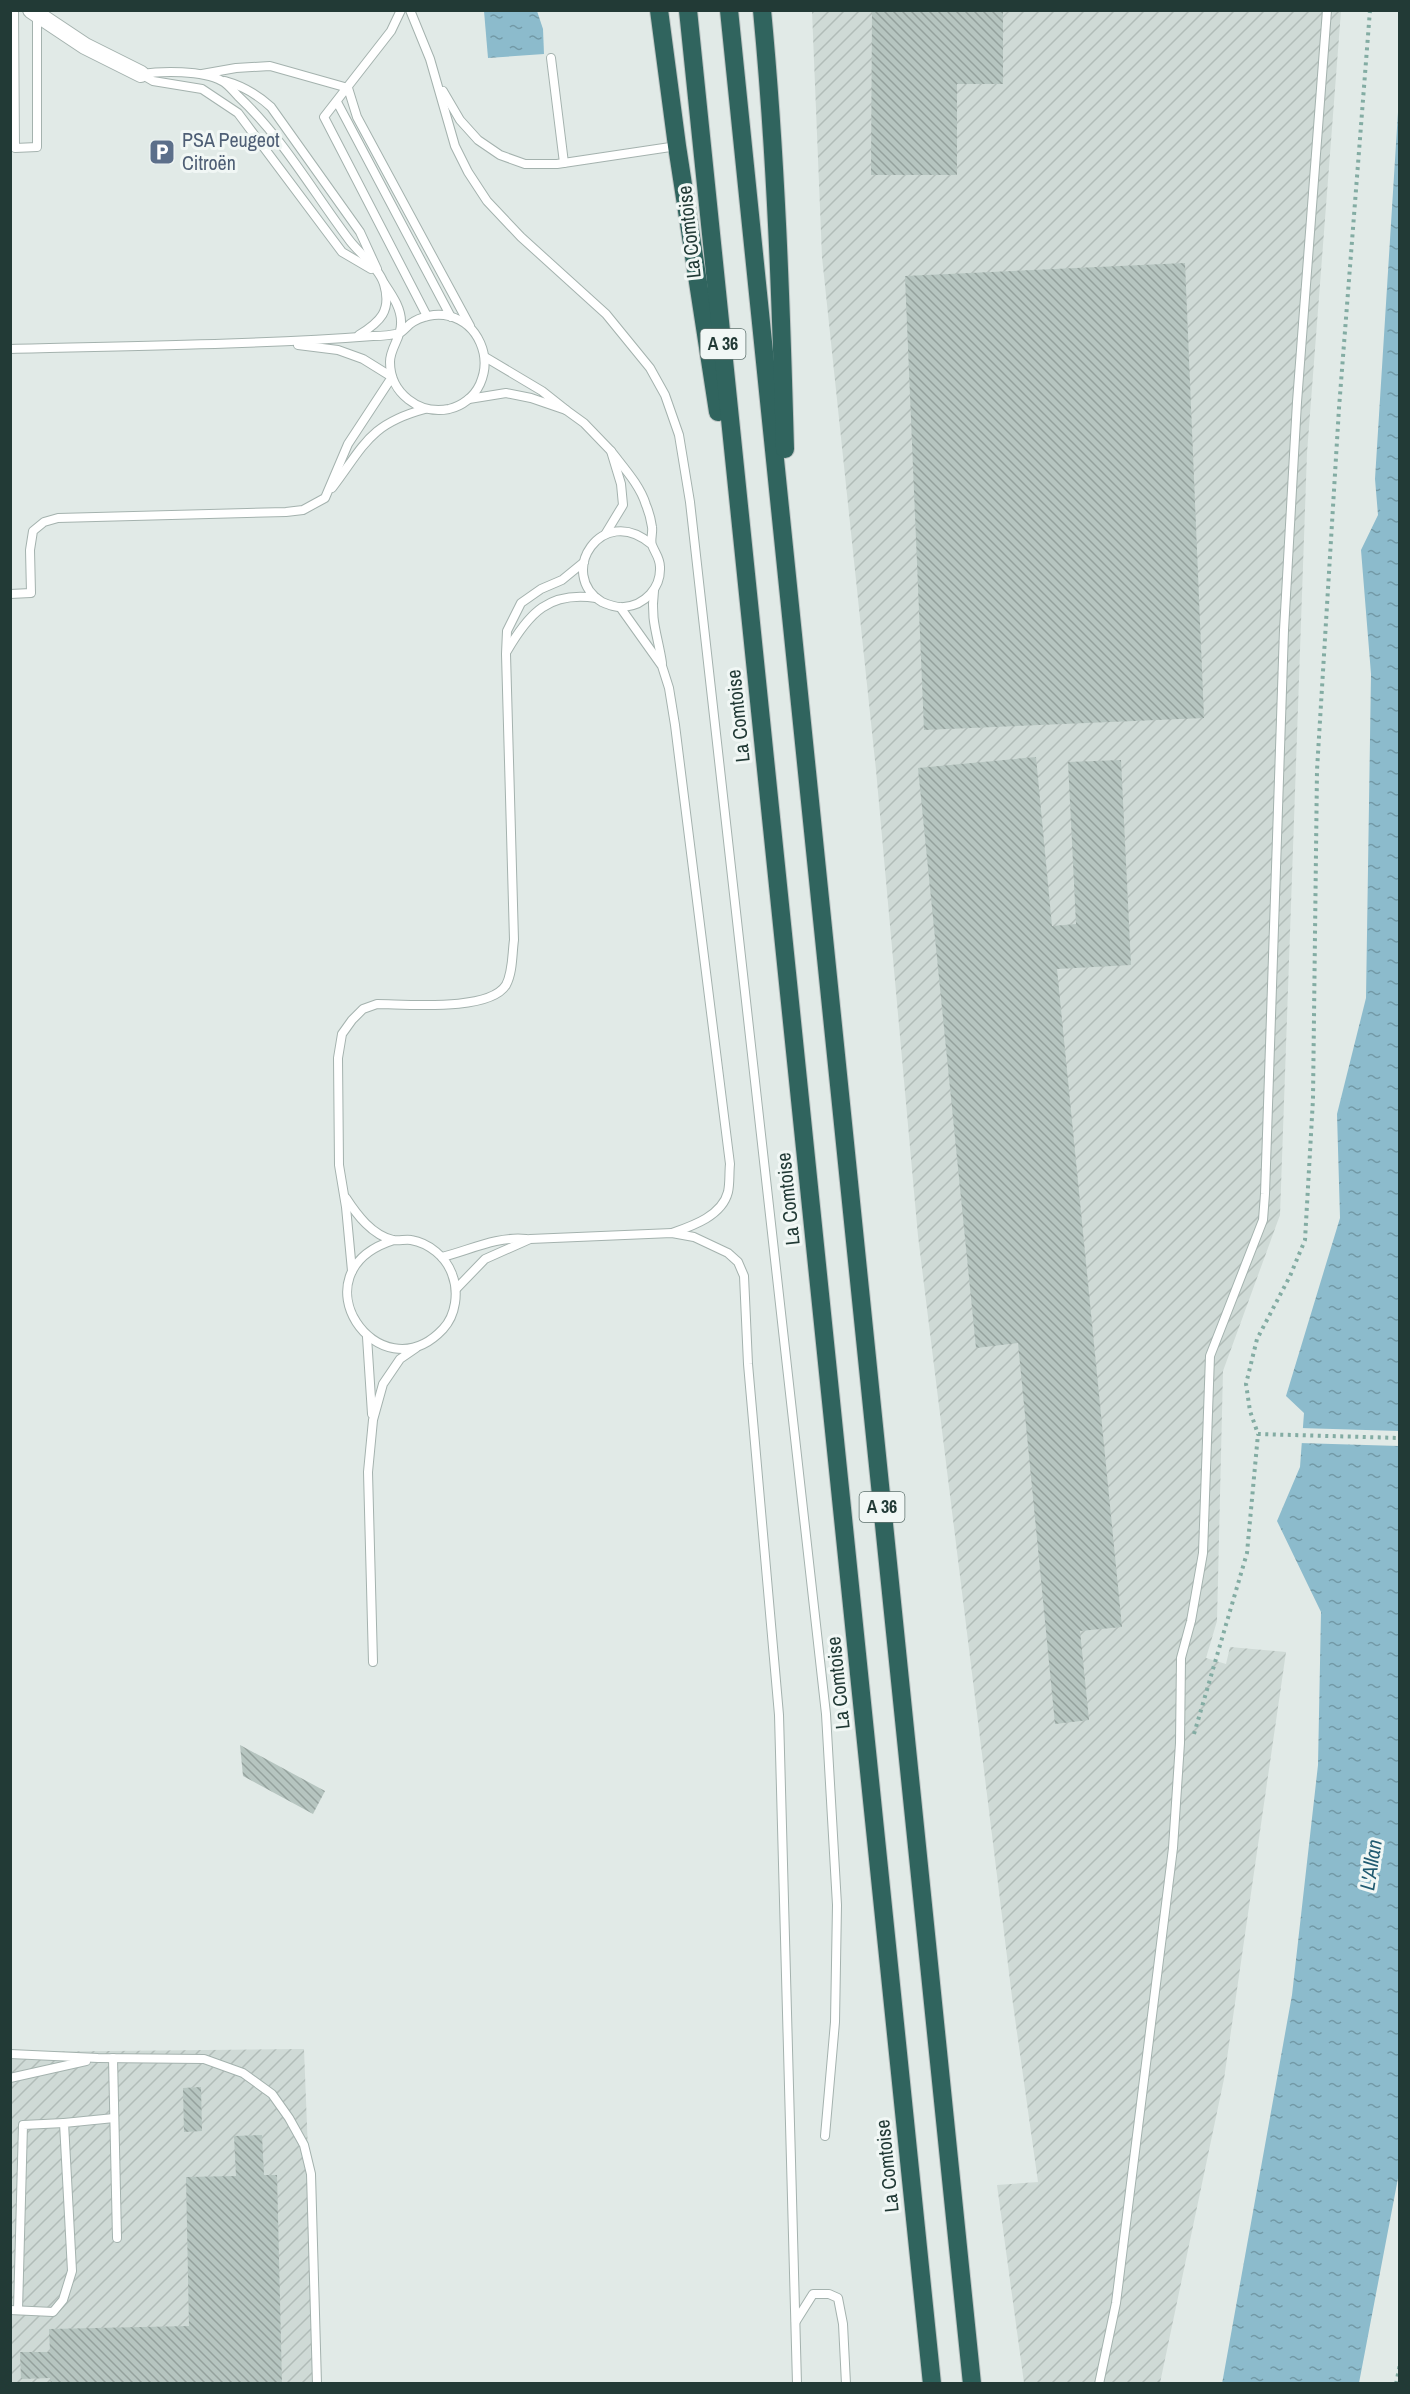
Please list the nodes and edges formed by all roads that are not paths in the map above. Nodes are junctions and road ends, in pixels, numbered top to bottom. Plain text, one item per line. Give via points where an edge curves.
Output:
1 (14, 10) edge
2 (401, 10) edge
3 (410, 10) edge
4 (659, 10) edge
5 (688, 10) edge
6 (729, 10) edge
7 (762, 10) edge
8 (1327, 10) edge
9 (34, 12) edge
10 (551, 58) dead end
11 (141, 74) junction
12 (199, 75) junction
13 (437, 80) junction
14 (222, 81) junction
15 (348, 88) junction
16 (336, 102) junction
17 (677, 146) junction
18 (564, 163) junction
19 (382, 279) junction
20 (427, 316) junction
21 (451, 317) junction
22 (471, 329) junction
23 (401, 333) junction
24 (356, 336) junction
25 (286, 343) junction
26 (10, 349) edge
27 (485, 357) junction
28 (392, 377) junction
29 (469, 399) junction
30 (425, 409) junction
31 (566, 410) junction
32 (611, 451) junction
33 (324, 498) junction
34 (606, 534) junction
35 (651, 544) junction
36 (584, 562) junction
37 (788, 585) junction
38 (654, 590) junction
39 (10, 594) edge
40 (596, 598) junction
41 (620, 607) junction
42 (506, 654) junction
43 (662, 666) junction
44 (757, 678) junction
45 (343, 1192) junction
46 (672, 1233) junction
47 (530, 1239) junction
48 (393, 1240) junction
49 (442, 1257) junction
50 (352, 1271) junction
51 (456, 1289) junction
52 (367, 1337) junction
53 (419, 1346) junction
54 (373, 1420) junction
55 (373, 1662) dead end
56 (10, 2054) edge
57 (98, 2058) junction
58 (113, 2058) junction
59 (10, 2078) edge
60 (114, 2118) junction
61 (64, 2123) junction
62 (825, 2136) dead end
63 (117, 2238) dead end
64 (14, 2310) edge
65 (795, 2321) junction
66 (317, 2384) edge
67 (797, 2384) edge
68 (846, 2384) edge
69 (932, 2384) edge
70 (972, 2384) edge
71 (1099, 2384) edge

1 - 9 lane via 15,148 37,147
2 - 15 lane via 391,31
3 - 13 lane
4 - 17 highway
5 - 44 highway, La Comtoise / A 36
6 - 37 highway, A 36
7 - 37 highway via 782,333
8 - 71 lane via 1297,402 1286,606 1263,1220 1210,1356 1203,1553 1181,1658 1173,1848 1125,2241
9 - 11 street via 85,46
10 - 18 lane
11 - 12 lane via 163,70
11 - 19 lane via 153,81 202,89 238,113 342,252
12 - 14 lane
12 - 15 lane via 270,66
13 - 18 lane via 460,120 478,140 500,155 525,164
13 - 62 lane via 455,146 487,201 606,314 650,368 665,395 679,435 690,502 826,1714 837,1905 835,2022
14 - 19 lane via 261,117
14 - 19 lane via 258,95 271,107 360,232
15 - 16 lane
15 - 22 lane via 357,117
16 - 20 lane via 324,117
16 - 21 lane
17 - 18 lane
17 - 44 highway
19 - 23 lane via 395,300
19 - 24 lane via 386,307 383,315
20 - 21 lane
20 - 23 lane
21 - 22 lane
22 - 27 lane
23 - 24 lane
23 - 28 lane via 391,354
24 - 25 lane
25 - 26 lane
25 - 28 lane via 338,350 363,359
27 - 29 lane via 479,387
27 - 31 lane
28 - 30 lane via 410,402
28 - 33 lane via 348,444
29 - 30 lane via 455,407
29 - 31 lane via 506,393
30 - 33 lane via 375,432
31 - 32 lane
32 - 34 lane via 621,484 622,505
32 - 35 lane via 646,503
33 - 39 lane via 303,510 286,512 58,518 44,522 33,531 31,593
34 - 35 lane via 630,531
34 - 36 lane via 595,540
35 - 38 lane via 660,566
36 - 40 lane via 588,588
36 - 42 lane via 562,580 521,603 507,631
37 - 70 highway, A 36
38 - 41 lane via 633,606
38 - 43 lane via 653,628
40 - 41 lane
40 - 42 lane via 575,595 537,610 519,630
41 - 43 lane
42 - 45 lane via 514,940 511,970 505,986 480,1001 377,1004 363,1009 352,1020 342,1034 338,1058
43 - 46 lane via 675,725 730,1164 728,1194 713,1214
44 - 69 highway, La Comtoise / A 36
45 - 48 lane via 362,1220
45 - 50 lane
46 - 47 lane
46 - 65 lane via 694,1237 728,1253 738,1262 744,1276 748,1364 779,1714
47 - 49 lane via 489,1242
47 - 51 lane via 485,1259
48 - 49 lane via 411,1240
48 - 50 lane via 376,1245
49 - 51 lane via 452,1272
50 - 52 lane via 347,1288 348,1306
51 - 53 lane via 447,1324 435,1338
52 - 53 lane via 383,1346
52 - 54 lane
53 - 54 lane via 400,1359 383,1384
54 - 55 lane via 368,1472
56 - 57 lane
57 - 58 lane
57 - 59 lane
58 - 60 lane
58 - 66 lane via 204,2059 243,2073 272,2094 289,2118 304,2145 311,2174
60 - 61 lane
60 - 63 lane
61 - 64 lane via 23,2125
61 - 64 lane via 72,2271 63,2300 53,2312
65 - 67 lane
65 - 68 lane via 813,2294 838,2298

